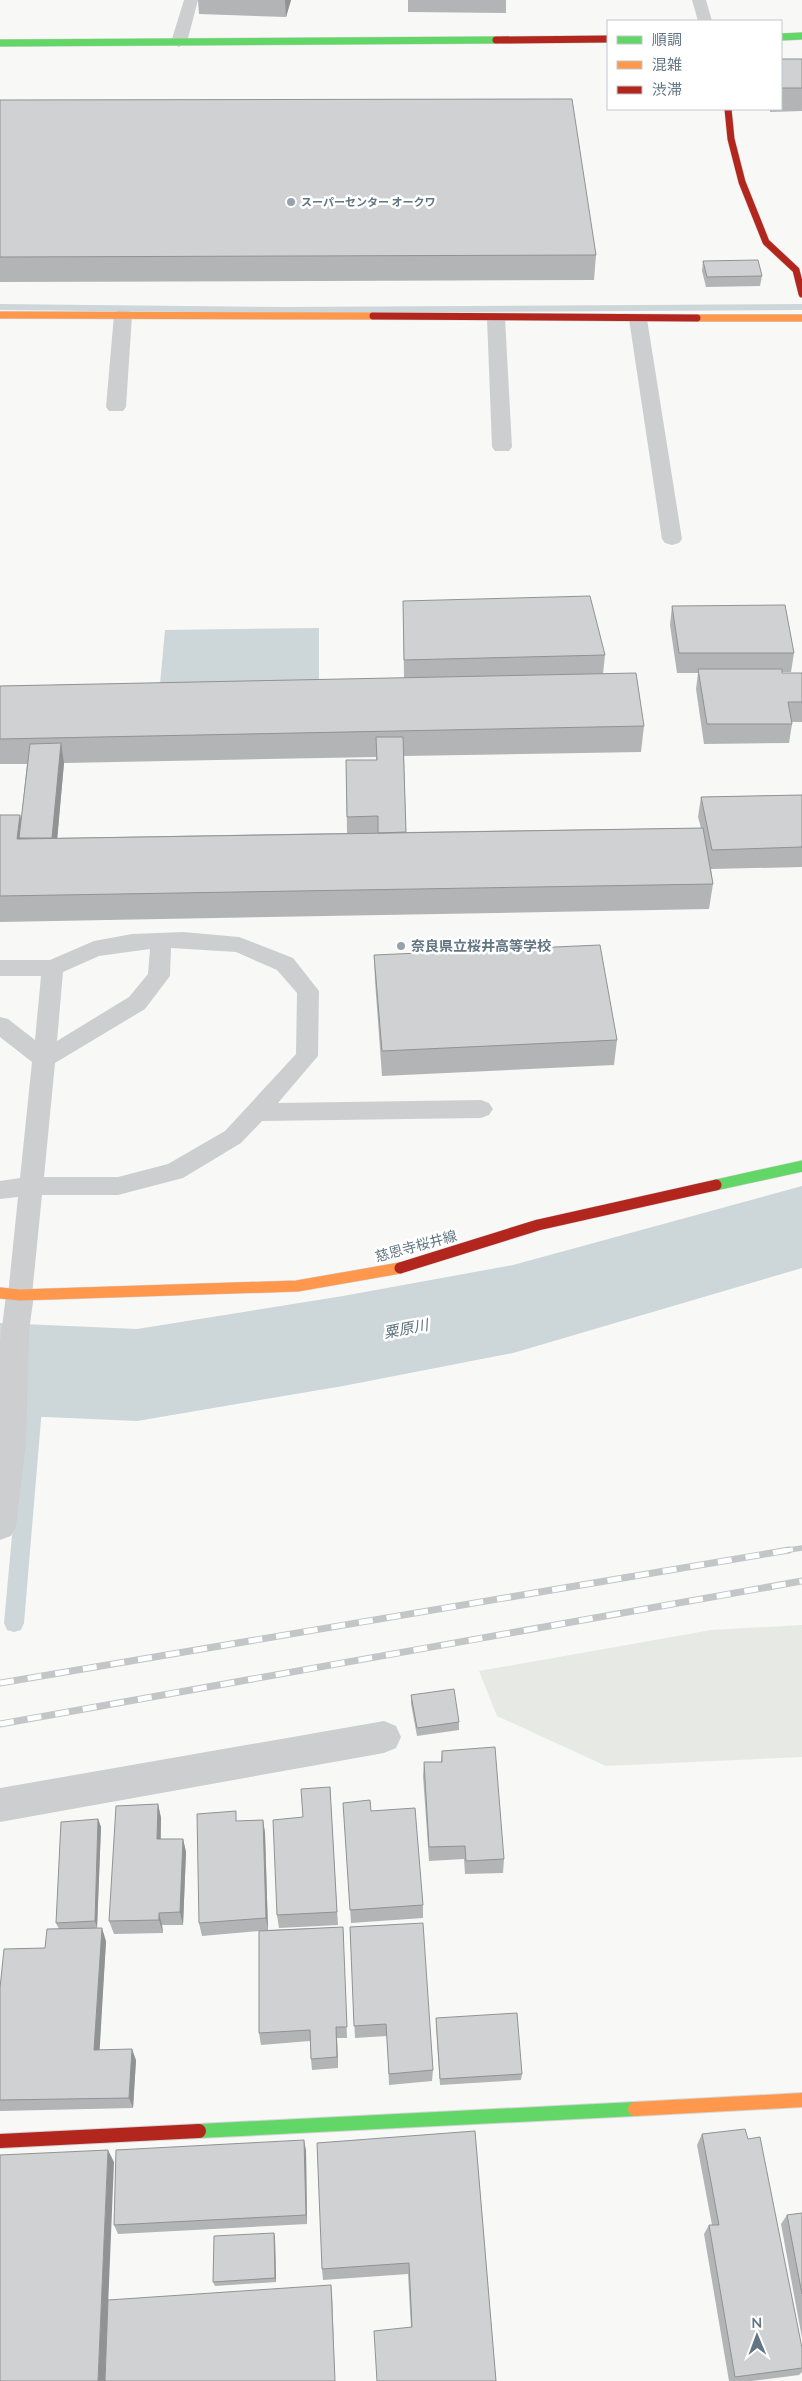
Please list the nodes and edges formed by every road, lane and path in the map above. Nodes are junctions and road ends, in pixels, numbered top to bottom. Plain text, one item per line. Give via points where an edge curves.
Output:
1 (191, 0) edge
2 (699, 0) edge
3 (706, 20) edge
4 (802, 36) edge
5 (782, 37) edge
6 (607, 39) edge
7 (179, 42) junction
8 (0, 43) edge
9 (728, 110) edge
10 (801, 292) edge
11 (123, 315) junction
12 (0, 316) edge
13 (496, 318) junction
14 (802, 318) edge
15 (638, 319) junction
16 (116, 407) dead end
17 (502, 447) dead end
18 (672, 539) dead end
19 (161, 941) junction
20 (0, 968) edge
21 (53, 968) junction
22 (0, 1025) edge
23 (44, 1059) junction
24 (481, 1109) dead end
25 (255, 1112) junction
26 (802, 1166) edge
27 (30, 1186) junction
28 (0, 1190) edge
29 (10, 1294) edge
30 (5, 1442) edge
31 (0, 1526) edge
32 (384, 1737) dead end
33 (0, 1806) edge
34 (802, 2100) edge
35 (0, 2141) edge

1 - 7 street
2 - 3 street
4 - 5 street
6 - 7 street
7 - 8 street
9 - 10 street via 731,139 742,182 766,242 796,270
11 - 12 street
11 - 13 street
11 - 16 street
13 - 15 street
13 - 17 street
14 - 15 street
15 - 18 street
19 - 21 lane via 94,949
19 - 23 lane via 159,976 137,1003
19 - 25 lane via 239,945 285,964 308,991 307,1056
20 - 21 lane
21 - 23 lane
22 - 23 lane
23 - 27 lane
24 - 25 lane
25 - 27 lane via 232,1137 175,1171 118,1186
26 - 29 street, 慈恩寺桜井線 via 538,1224 405,1267 297,1286
27 - 28 lane
27 - 29 lane
29 - 30 street via 16,1331 13,1404
30 - 31 street
32 - 33 street
34 - 35 street

